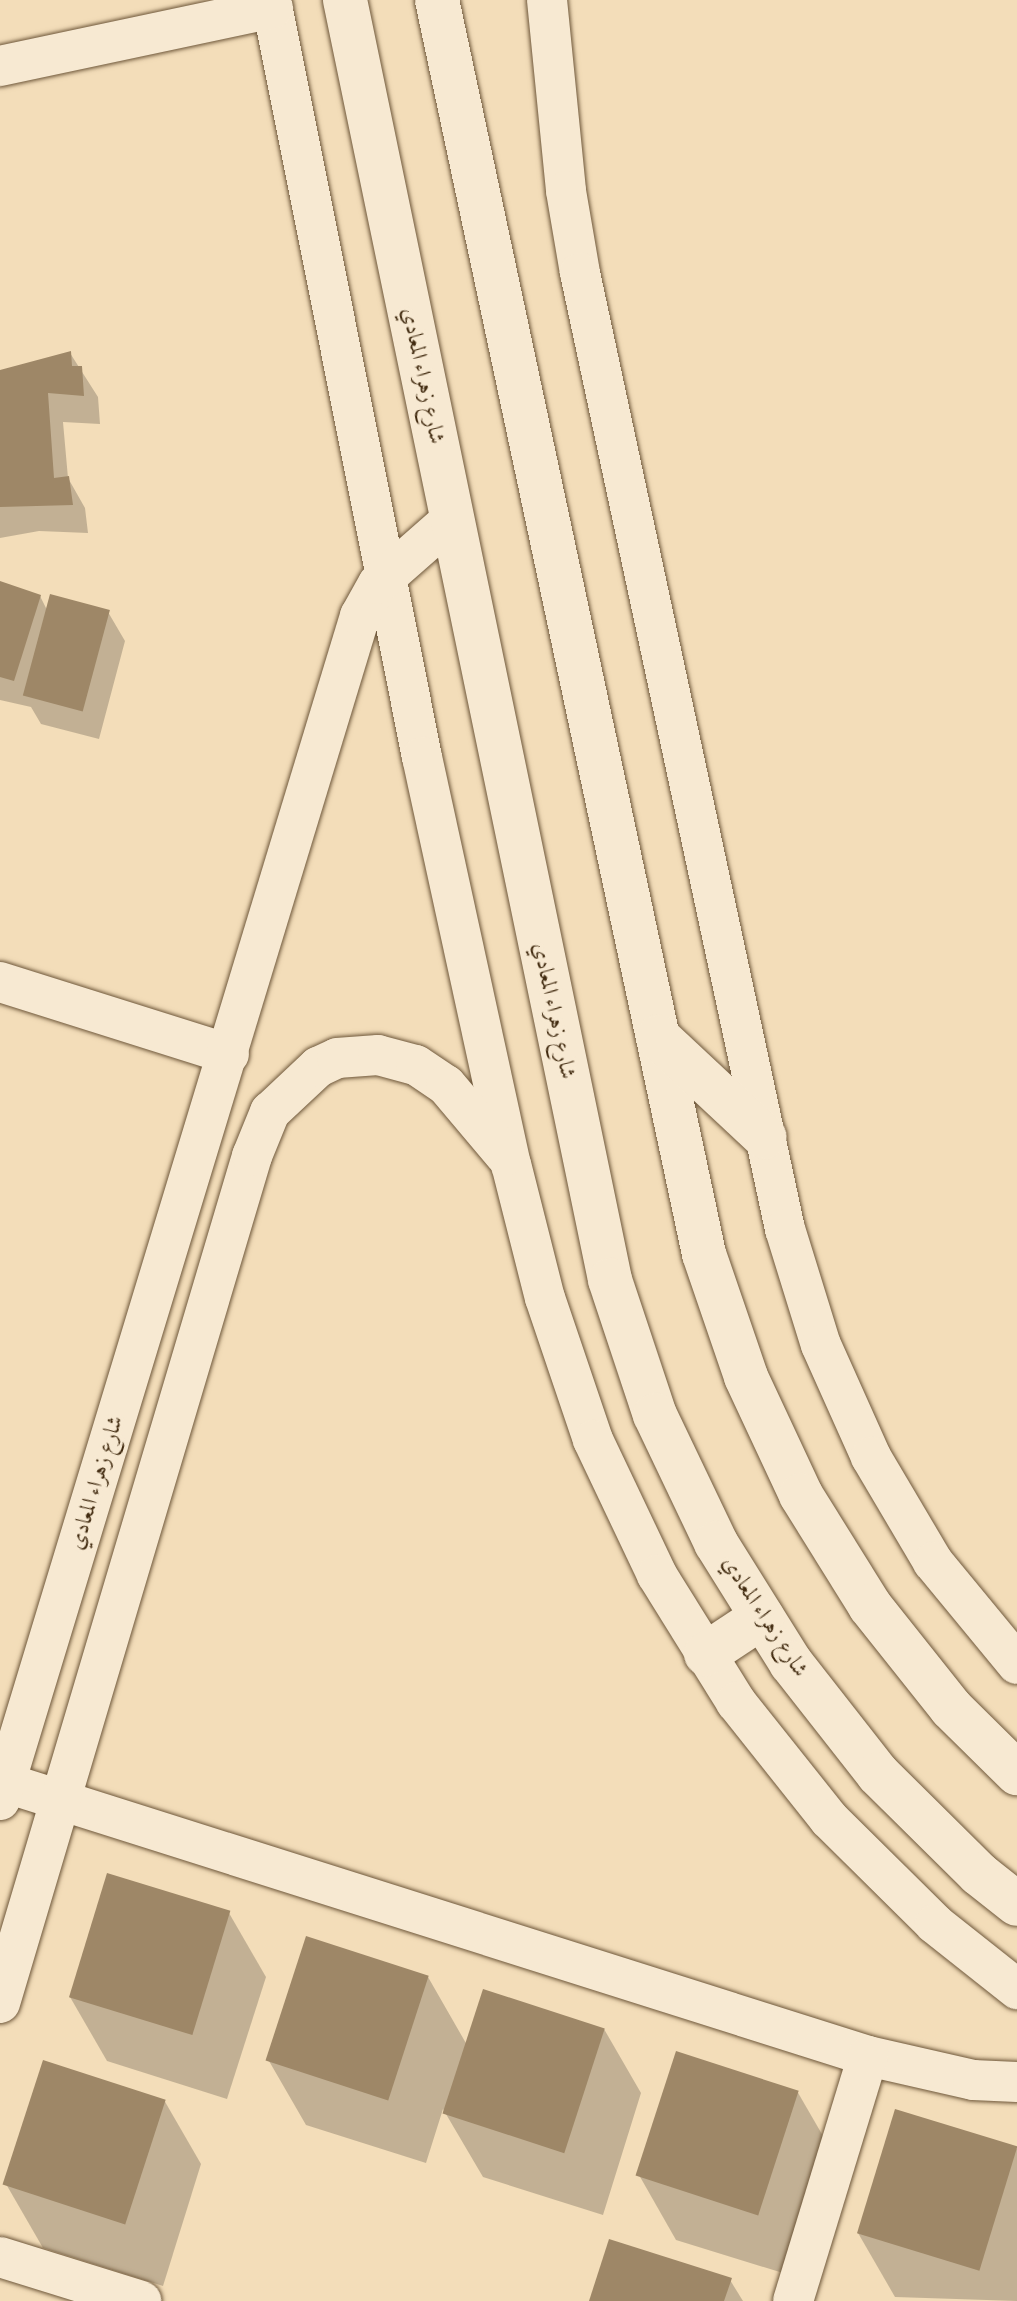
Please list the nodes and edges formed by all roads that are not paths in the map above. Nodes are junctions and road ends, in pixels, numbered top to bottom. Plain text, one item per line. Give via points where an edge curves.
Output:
1 (345, 0) edge
2 (437, 0) edge
3 (547, 0) edge
4 (272, 4) edge
5 (0, 66) edge
6 (452, 519) junction
7 (386, 576) junction
8 (0, 982) edge
9 (658, 1037) junction
10 (229, 1054) junction
11 (765, 1137) junction
12 (511, 1164) junction
13 (762, 1617) junction
14 (706, 1654) junction
15 (1017, 1664) edge
16 (1017, 1773) edge
17 (2, 1788) edge
18 (63, 1800) junction
19 (1017, 1904) edge
20 (1017, 1989) edge
21 (0, 2003) edge
22 (868, 2056) junction
23 (1017, 2082) edge
24 (0, 2257) edge
25 (141, 2301) edge
26 (793, 2301) edge

1 - 6 main road, شارع زهراء المعادي
2 - 9 main road
3 - 11 street via 566,191 580,273
4 - 5 street
4 - 7 street
6 - 7 street, شارع زهراء المعادي
6 - 13 main road, شارع زهراء المعادي via 610,1280 655,1415 716,1543
7 - 10 street, شارع زهراء المعادي via 360,616
7 - 12 street
8 - 10 street
9 - 11 main road
9 - 16 main road via 704,1254 746,1377 801,1495 870,1606 951,1708
10 - 17 street, شارع زهراء المعادي
11 - 15 street via 785,1229 821,1345 871,1457 933,1562
12 - 14 street via 545,1298 593,1440 657,1575
12 - 18 street via 446,1085 398,1058 337,1058 300,1079 270,1112 252,1156
13 - 14 main road
13 - 19 main road, شارع زهراء المعادي via 791,1663 878,1774 979,1874
14 - 20 street via 736,1702 829,1819 935,1924
17 - 18 street
18 - 21 street
18 - 22 street
22 - 23 street via 973,2080
22 - 26 street
24 - 25 street

